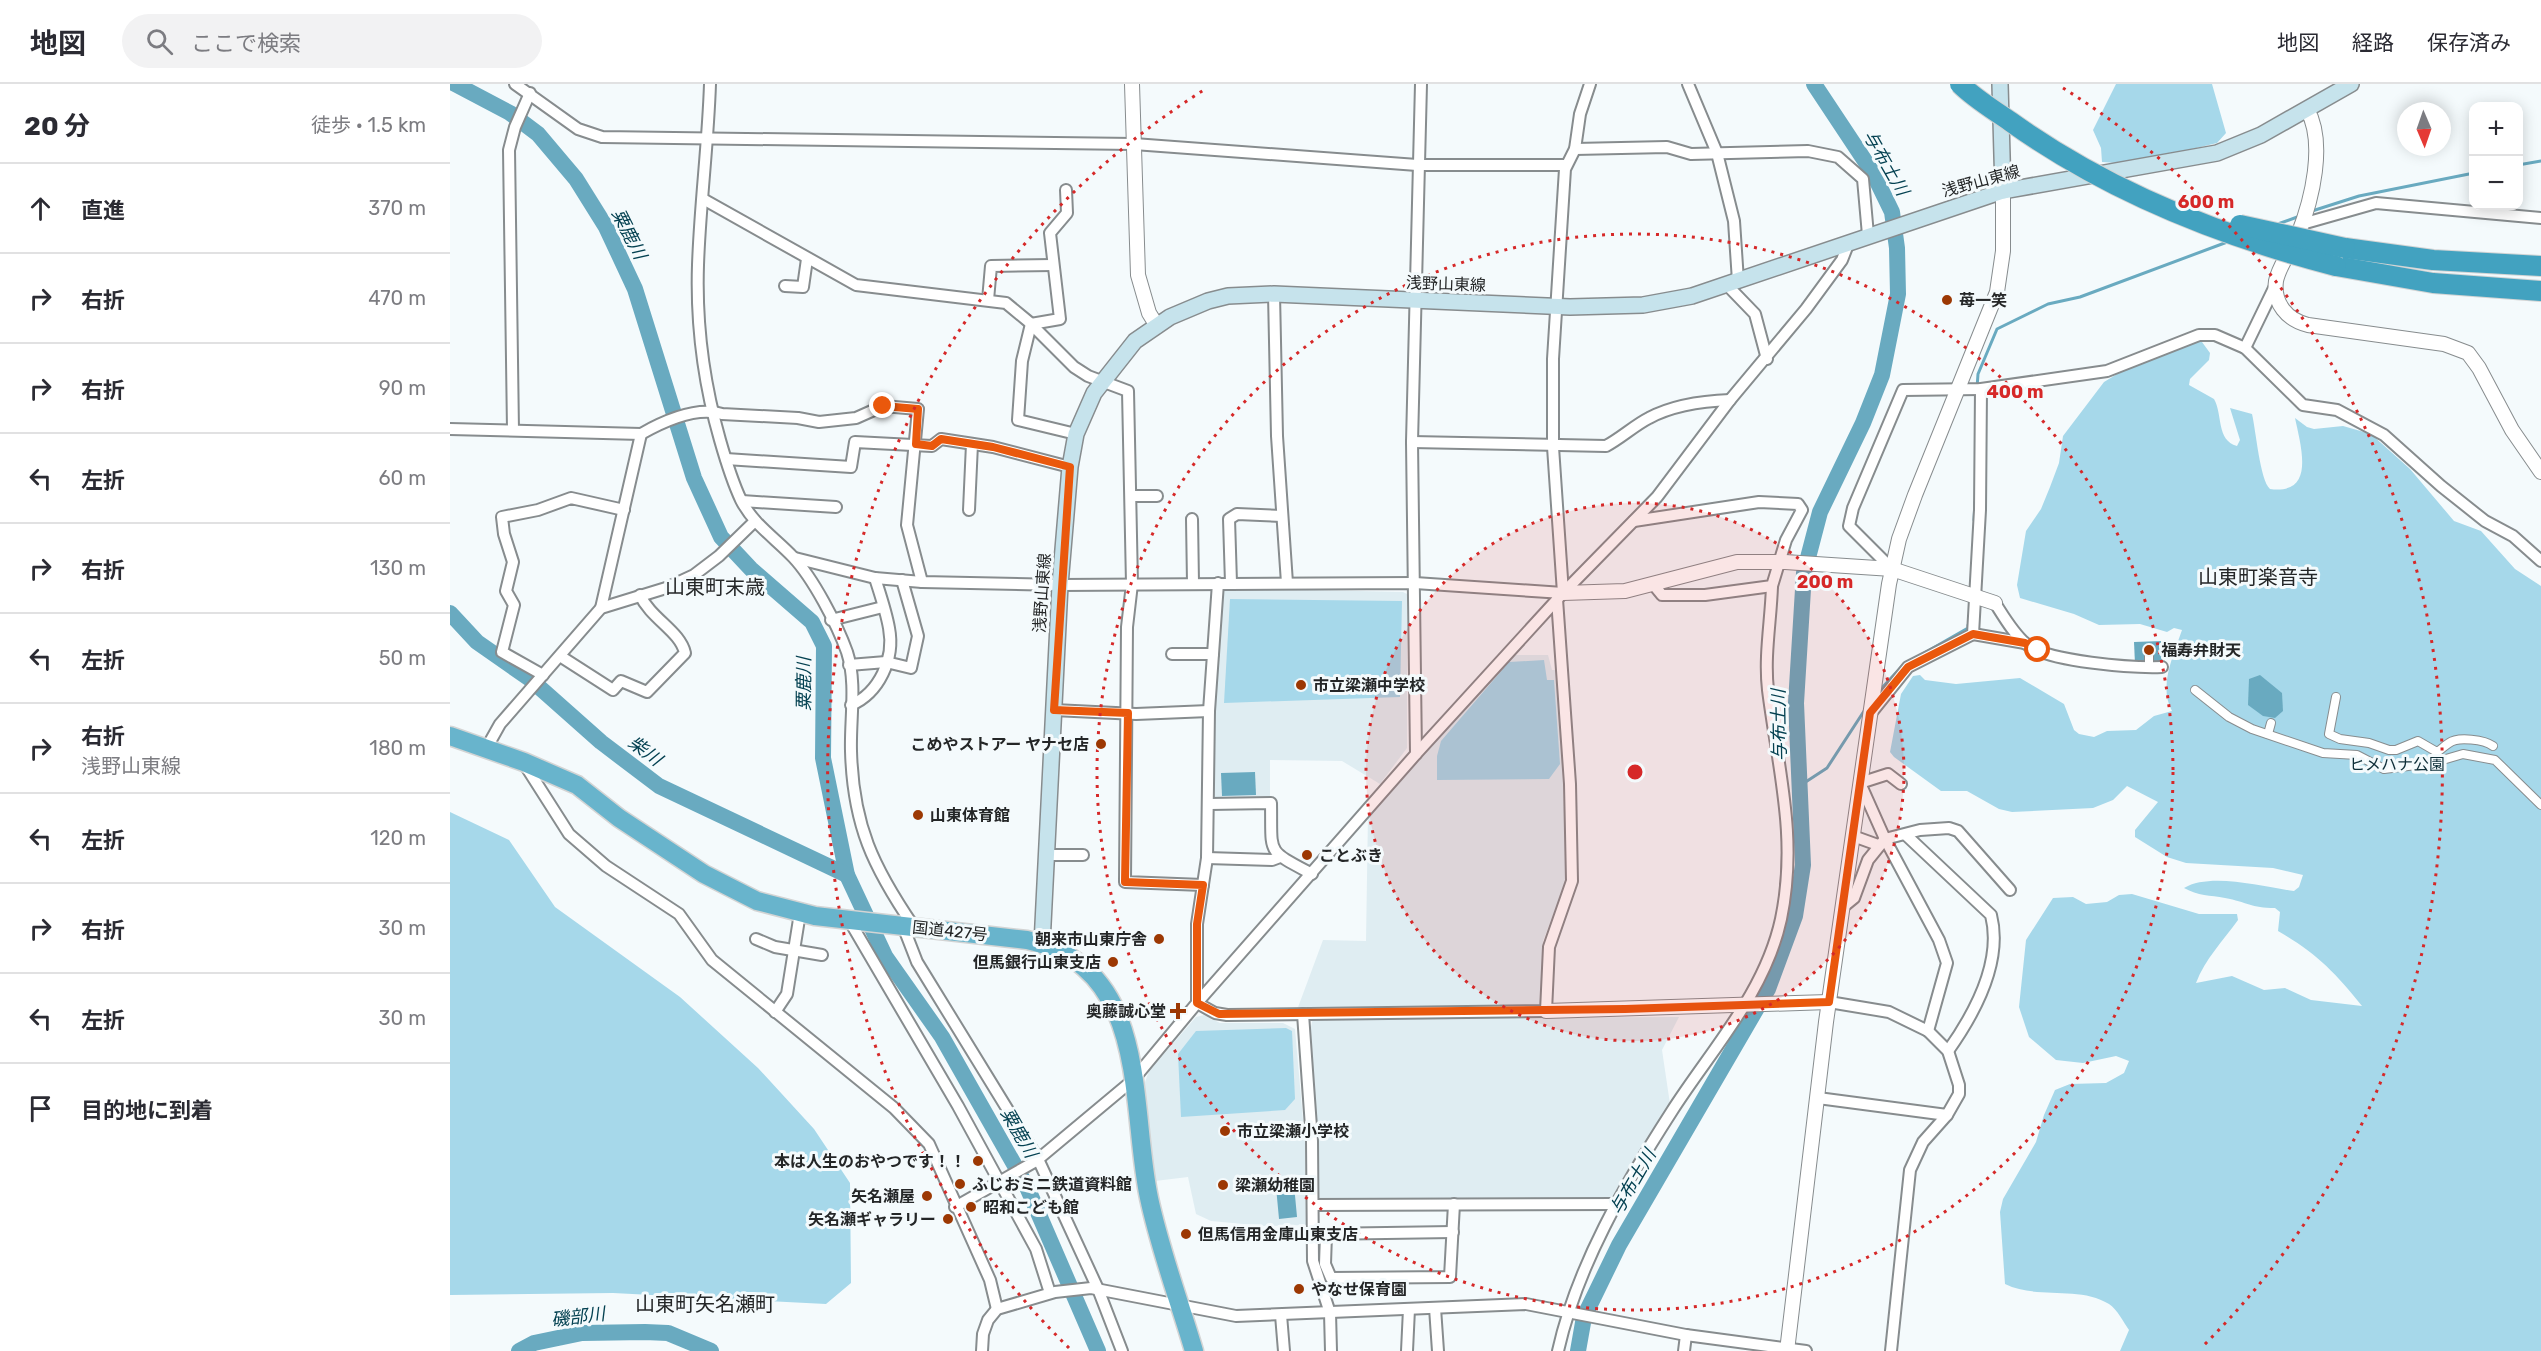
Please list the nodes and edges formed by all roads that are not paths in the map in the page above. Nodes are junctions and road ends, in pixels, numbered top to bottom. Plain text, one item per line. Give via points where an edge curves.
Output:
1 (515, 84) edge
2 (710, 84) edge
3 (1132, 84) edge
4 (1421, 84) edge
5 (1590, 84) edge
6 (1688, 84) edge
7 (1960, 84) edge
8 (1973, 84) edge
9 (2000, 84) edge
10 (2351, 84) edge
11 (530, 93) junction
12 (2307, 109) junction
13 (708, 139) junction
14 (1134, 144) junction
15 (1575, 149) junction
16 (1717, 153) junction
17 (1417, 165) junction
18 (1565, 165) junction
19 (1066, 190) dead end
20 (2003, 191) junction
21 (703, 199) junction
22 (2541, 218) edge
23 (2302, 224) junction
24 (1871, 234) junction
25 (1849, 242) junction
26 (2340, 258) junction
27 (807, 259) junction
28 (1053, 265) junction
29 (2541, 266) edge
30 (1733, 283) junction
31 (2276, 284) junction
32 (2541, 285) edge
33 (785, 286) dead end
34 (2541, 292) edge
35 (1274, 294) junction
36 (988, 300) junction
37 (1414, 301) junction
38 (1557, 306) junction
39 (1031, 324) junction
40 (1157, 326) junction
41 (2245, 348) junction
42 (1767, 359) junction
43 (1103, 381) junction
44 (1959, 388) junction
45 (1981, 388) junction
46 (1730, 400) junction
47 (712, 411) junction
48 (450, 429) edge
49 (513, 430) junction
50 (641, 434) junction
51 (1076, 434) junction
52 (1412, 442) junction
53 (916, 444) junction
54 (972, 444) junction
55 (1553, 447) junction
56 (726, 459) junction
57 (1070, 467) junction
58 (2541, 472) edge
59 (1131, 496) junction
60 (1157, 496) dead end
61 (742, 501) junction
62 (836, 507) dead end
63 (624, 510) junction
64 (969, 510) dead end
65 (1282, 516) junction
66 (1192, 519) dead end
67 (1634, 521) junction
68 (752, 525) junction
69 (795, 558) junction
70 (2541, 561) edge
71 (1783, 562) junction
72 (1892, 569) junction
73 (875, 578) junction
74 (902, 580) junction
75 (922, 582) junction
76 (1193, 583) junction
77 (1218, 583) junction
78 (1231, 583) junction
79 (1287, 583) junction
80 (1415, 583) junction
81 (1132, 584) junction
82 (1653, 584) junction
83 (1060, 585) junction
84 (1772, 586) junction
85 (640, 595) junction
86 (1560, 596) junction
87 (1977, 598) junction
88 (1995, 603) joint
89 (883, 607) junction
90 (601, 608) junction
91 (831, 620) junction
92 (1973, 634) junction
93 (2025, 643) junction
94 (2149, 653) dead end
95 (1172, 654) dead end
96 (1213, 654) junction
97 (560, 656) junction
98 (886, 662) junction
99 (849, 665) junction
100 (2149, 666) junction
101 (2162, 667) dead end
102 (543, 676) junction
103 (2195, 690) dead end
104 (2336, 698) dead end
105 (851, 705) junction
106 (1054, 710) junction
107 (1209, 711) junction
108 (1128, 713) junction
109 (1870, 713) junction
110 (2271, 723) dead end
111 (2268, 734) junction
112 (450, 736) edge
113 (2493, 746) dead end
114 (486, 749) junction
115 (1416, 754) junction
116 (524, 762) junction
117 (1860, 783) junction
118 (1901, 784) dead end
119 (1210, 804) junction
120 (2541, 804) edge
121 (1906, 835) junction
122 (1853, 836) junction
123 (1881, 842) junction
124 (1047, 855) junction
125 (1083, 855) dead end
126 (1280, 857) junction
127 (1207, 858) junction
128 (1312, 874) junction
129 (1203, 885) junction
130 (2010, 890) dead end
131 (1843, 906) junction
132 (800, 913) junction
133 (851, 920) junction
134 (904, 926) junction
135 (756, 939) dead end
136 (1042, 944) junction
137 (794, 950) junction
138 (822, 955) dead end
139 (1829, 1002) junction
140 (1197, 1003) junction
141 (1748, 1003) junction
142 (1546, 1011) junction
143 (775, 1012) junction
144 (1303, 1014) junction
145 (1928, 1031) junction
146 (1948, 1051) junction
147 (1133, 1080) junction
148 (1818, 1098) junction
149 (1947, 1115) junction
150 (1037, 1160) junction
151 (1001, 1182) junction
152 (1454, 1204) junction
153 (1617, 1204) junction
154 (1312, 1205) junction
155 (955, 1207) junction
156 (1452, 1232) junction
157 (1313, 1234) junction
158 (1326, 1234) junction
159 (1094, 1288) junction
160 (1053, 1292) junction
161 (1181, 1305) junction
162 (1435, 1308) junction
163 (997, 1309) junction
164 (1409, 1309) junction
165 (1569, 1311) junction
166 (1330, 1313) junction
167 (1281, 1315) junction
168 (1686, 1335) junction
169 (1787, 1350) edge
170 (982, 1351) edge
171 (1122, 1351) edge
172 (1194, 1351) edge
173 (1284, 1351) edge
174 (1331, 1351) edge
175 (1407, 1351) edge
176 (1438, 1351) edge
177 (1558, 1351) edge
178 (1684, 1351) edge
179 (1806, 1351) edge
180 (1891, 1351) edge

1 - 11 street
2 - 13 street
3 - 14 street
4 - 17 street
5 - 15 street
6 - 16 street
7 - 26 highway, bridge via 2059,155 2123,190 2246,240
8 - 26 highway, bridge via 2081,158 2191,213
9 - 20 main road
10 - 12 main road, 浅野山東線
11 - 13 street via 578,129 602,137
11 - 49 street via 509,150
12 - 20 main road, 浅野山東線 via 2247,142 2217,153
12 - 23 street via 2315,124 2318,144
13 - 14 street
13 - 21 street
14 - 17 street
14 - 40 street via 1138,275
15 - 16 street via 1667,147 1691,154
15 - 18 street
16 - 24 street via 1786,150 1838,157 1863,178
16 - 30 street via 1734,220
17 - 18 street
17 - 37 street
18 - 38 street
19 - 28 street via 1067,213 1050,233
20 - 24 main road, 浅野山東線
20 - 44 street via 2000,279
21 - 27 street
21 - 47 street via 698,266 700,337
22 - 23 street via 2376,203
23 - 31 street
24 - 25 main road, 浅野山東線
25 - 30 main road, 浅野山東線
25 - 42 street via 1842,260
26 - 29 highway
26 - 32 highway via 2432,277
26 - 34 highway via 2433,283
27 - 33 street via 803,287
27 - 36 street via 856,285
28 - 36 street via 991,266
28 - 39 street via 1060,319
30 - 38 main road, 浅野山東線 via 1692,296 1643,304
30 - 42 street via 1755,314
31 - 41 street
31 - 58 street via 2281,306 2300,323 2444,344 2468,353 2516,437
35 - 37 main road, 浅野山東線
35 - 40 main road, 浅野山東線 via 1208,301
35 - 65 street
36 - 39 street via 1006,303
37 - 38 main road, 浅野山東線
37 - 52 street
38 - 55 street
39 - 43 street via 1074,367
39 - 51 street via 1022,361 1018,420
40 - 43 main road, 浅野山東線 via 1135,341
41 - 45 street via 2215,335 2199,334 2107,370
41 - 70 street via 2303,405 2337,410 2384,435 2441,486 2513,536
42 - 46 street
43 - 51 main road, 浅野山東線
43 - 59 street via 1128,391
44 - 45 street
44 - 72 street via 1915,495
44 - 72 street via 1903,390 1853,508 1849,526
45 - 87 street
46 - 55 street via 1703,401 1648,418 1606,446
46 - 67 street via 1657,497
47 - 50 street via 661,423
47 - 53 street via 819,422 856,418 883,406 918,409
47 - 56 street
48 - 49 street
49 - 50 street
50 - 63 street
51 - 57 main road, 浅野山東線
52 - 55 street
52 - 80 street
53 - 54 street via 932,446 941,439
53 - 56 street via 855,442 851,467
53 - 75 street via 907,525
54 - 57 street
54 - 64 street
55 - 86 street
56 - 61 street
57 - 83 main road, 浅野山東線
59 - 60 street
59 - 81 street
61 - 62 street
61 - 68 street
63 - 90 street
63 - 102 street via 571,498 502,517 513,562 506,591 514,606 502,652
65 - 78 street via 1237,514 1229,519
65 - 79 street
66 - 76 street
67 - 71 street via 1759,502 1798,504 1802,510 1786,540
67 - 86 street
68 - 69 street
68 - 85 street via 694,575
69 - 73 street
69 - 91 street
71 - 72 street
71 - 82 street via 1737,562
71 - 84 street
72 - 87 street
72 - 109 street
73 - 74 street
73 - 89 street
74 - 75 street
74 - 98 street via 918,636 911,668
75 - 83 street
76 - 77 street
76 - 81 street
77 - 78 street
77 - 96 street
78 - 79 street
79 - 80 street
80 - 86 street
80 - 115 street
81 - 83 street
81 - 108 street via 1126,627
82 - 84 street via 1662,595 1705,595
82 - 86 street via 1625,591
83 - 106 main road, 浅野山東線
84 - 141 street via 1768,688 1782,768 1788,846 1781,920
85 - 90 street
85 - 97 street via 647,610 682,643 685,653 646,692 621,681 613,690
86 - 115 street
86 - 142 street via 1572,881 1549,947
87 - 88 street
87 - 92 street
88 - 93 street
89 - 91 street
89 - 98 street via 890,630
90 - 97 street
91 - 99 street
92 - 93 street
92 - 109 street via 1908,667
93 - 100 street via 2075,660
94 - 100 street
95 - 96 street
96 - 107 street
97 - 102 street
98 - 99 street
98 - 105 street via 878,686 866,699
99 - 105 street
100 - 101 street
102 - 114 street via 500,724
103 - 111 street via 2229,717
104 - 113 street via 2329,734 2340,739 2389,750 2418,741 2436,752 2450,742 2462,740
105 - 134 street via 851,752 859,822
106 - 108 street
106 - 124 main road, 浅野山東線
107 - 108 street
107 - 119 street
108 - 129 street via 1125,882
109 - 117 street
110 - 111 street
111 - 120 street via 2323,753 2357,755 2384,769 2432,763 2463,754 2495,759
112 - 114 highway, 国道427号
114 - 116 highway, 国道427号
115 - 128 street
116 - 132 highway, 国道427号 via 577,785 619,818 721,884 757,901
116 - 143 street via 569,834 606,866 679,914 712,960
117 - 118 street via 1888,774
117 - 122 street
117 - 123 street
119 - 126 street via 1271,803 1272,847
119 - 127 street
121 - 123 street
121 - 130 street via 1920,830 1958,831
121 - 146 street via 1991,915 1994,928 1995,946 1979,999
122 - 123 street
122 - 131 street
123 - 131 street via 1868,860 1854,898
123 - 145 street via 1939,940 1947,963
124 - 125 street
124 - 136 main road, 浅野山東線
126 - 127 street
126 - 128 street
127 - 129 street
128 - 140 street
129 - 140 street via 1197,924
131 - 139 street
132 - 133 highway, 国道427号
132 - 137 street
133 - 134 highway, 国道427号
133 - 151 street
134 - 136 highway, 国道427号
134 - 150 street via 917,962
135 - 137 street
136 - 147 highway, 国道427号 via 1074,961 1105,991 1125,1029
137 - 138 street
137 - 143 street via 787,994
139 - 141 street
139 - 145 street via 1889,1012
139 - 148 street
140 - 144 street via 1223,1015
140 - 147 street
141 - 142 street
141 - 153 street via 1672,1110
142 - 144 street
143 - 155 street via 894,1108 929,1144
144 - 154 street via 1312,1141
145 - 146 street
146 - 149 street via 1959,1094
147 - 150 street
147 - 161 highway, 国道427号 via 1149,1199
148 - 149 street
148 - 169 street
149 - 180 street via 1923,1142 1910,1170
150 - 151 street
150 - 159 street
151 - 155 street
151 - 160 street via 1036,1248
152 - 153 street
152 - 154 street
152 - 156 street
153 - 165 street
154 - 157 street
155 - 163 street via 990,1280
156 - 158 street
156 - 158 street via 1450,1277 1331,1278 1325,1264
157 - 158 street
157 - 166 street via 1313,1260
159 - 160 street
159 - 161 street
159 - 171 street
160 - 163 street
161 - 167 street via 1236,1316
161 - 172 highway, 国道427号
162 - 164 street
162 - 165 street via 1526,1304
162 - 176 street
163 - 170 street via 983,1334
164 - 166 street
164 - 175 street
165 - 168 street
165 - 177 street
166 - 167 street
166 - 174 street
167 - 173 street
168 - 169 street
168 - 178 street
169 - 179 street

